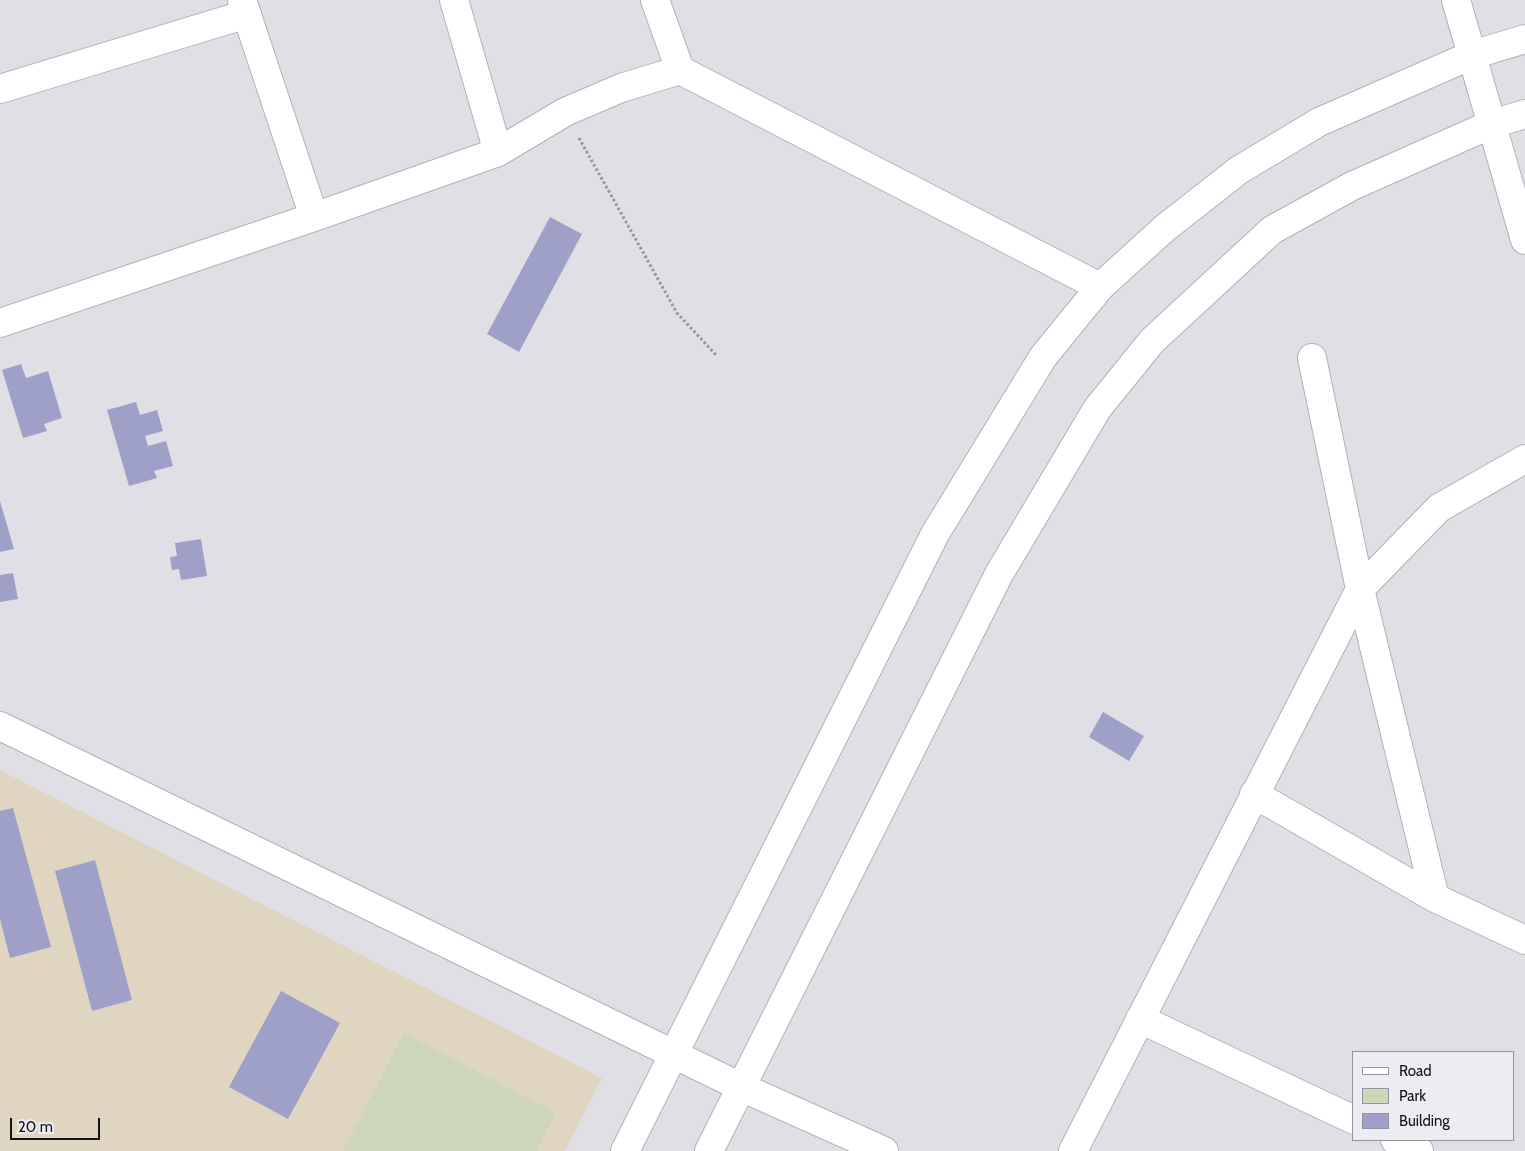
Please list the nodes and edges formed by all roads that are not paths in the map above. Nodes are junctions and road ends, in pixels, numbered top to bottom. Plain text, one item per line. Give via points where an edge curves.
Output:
1 (454, 0) edge
2 (655, 0) edge
3 (1456, 0) edge
4 (244, 7) edge
5 (1525, 39) edge
6 (1472, 55) junction
7 (680, 70) junction
8 (0, 88) edge
9 (1525, 114) edge
10 (1492, 124) junction
11 (498, 152) junction
12 (314, 217) junction
13 (1525, 240) edge
14 (1100, 287) junction
15 (0, 323) edge
16 (1312, 358) dead end
17 (1525, 459) edge
18 (1360, 589) junction
19 (0, 726) edge
20 (1254, 794) junction
21 (1436, 898) junction
22 (1525, 940) edge
23 (1140, 1019) junction
24 (674, 1054) junction
25 (741, 1087) junction
26 (1352, 1119) edge
27 (1397, 1141) edge
28 (625, 1151) edge
29 (709, 1151) edge
30 (884, 1151) edge
31 (1074, 1151) edge
32 (1419, 1151) edge

1 - 11 street
2 - 7 street
3 - 6 street
4 - 8 street
4 - 12 street
5 - 6 street
6 - 10 street
6 - 14 street via 1319,122 1239,170 1165,228
7 - 11 street via 621,88 565,112
7 - 14 street
9 - 10 street
10 - 13 street
10 - 25 street via 1352,186 1272,230 1152,341 1097,409 998,574
11 - 12 street
12 - 15 street
14 - 24 street via 1043,357 935,534
16 - 18 street
17 - 18 street via 1439,508
18 - 20 street
18 - 21 street
19 - 24 street
20 - 21 street
20 - 23 street
21 - 22 street
23 - 26 street
23 - 31 street
24 - 25 street
24 - 28 street
25 - 29 street
25 - 30 street
27 - 32 street

